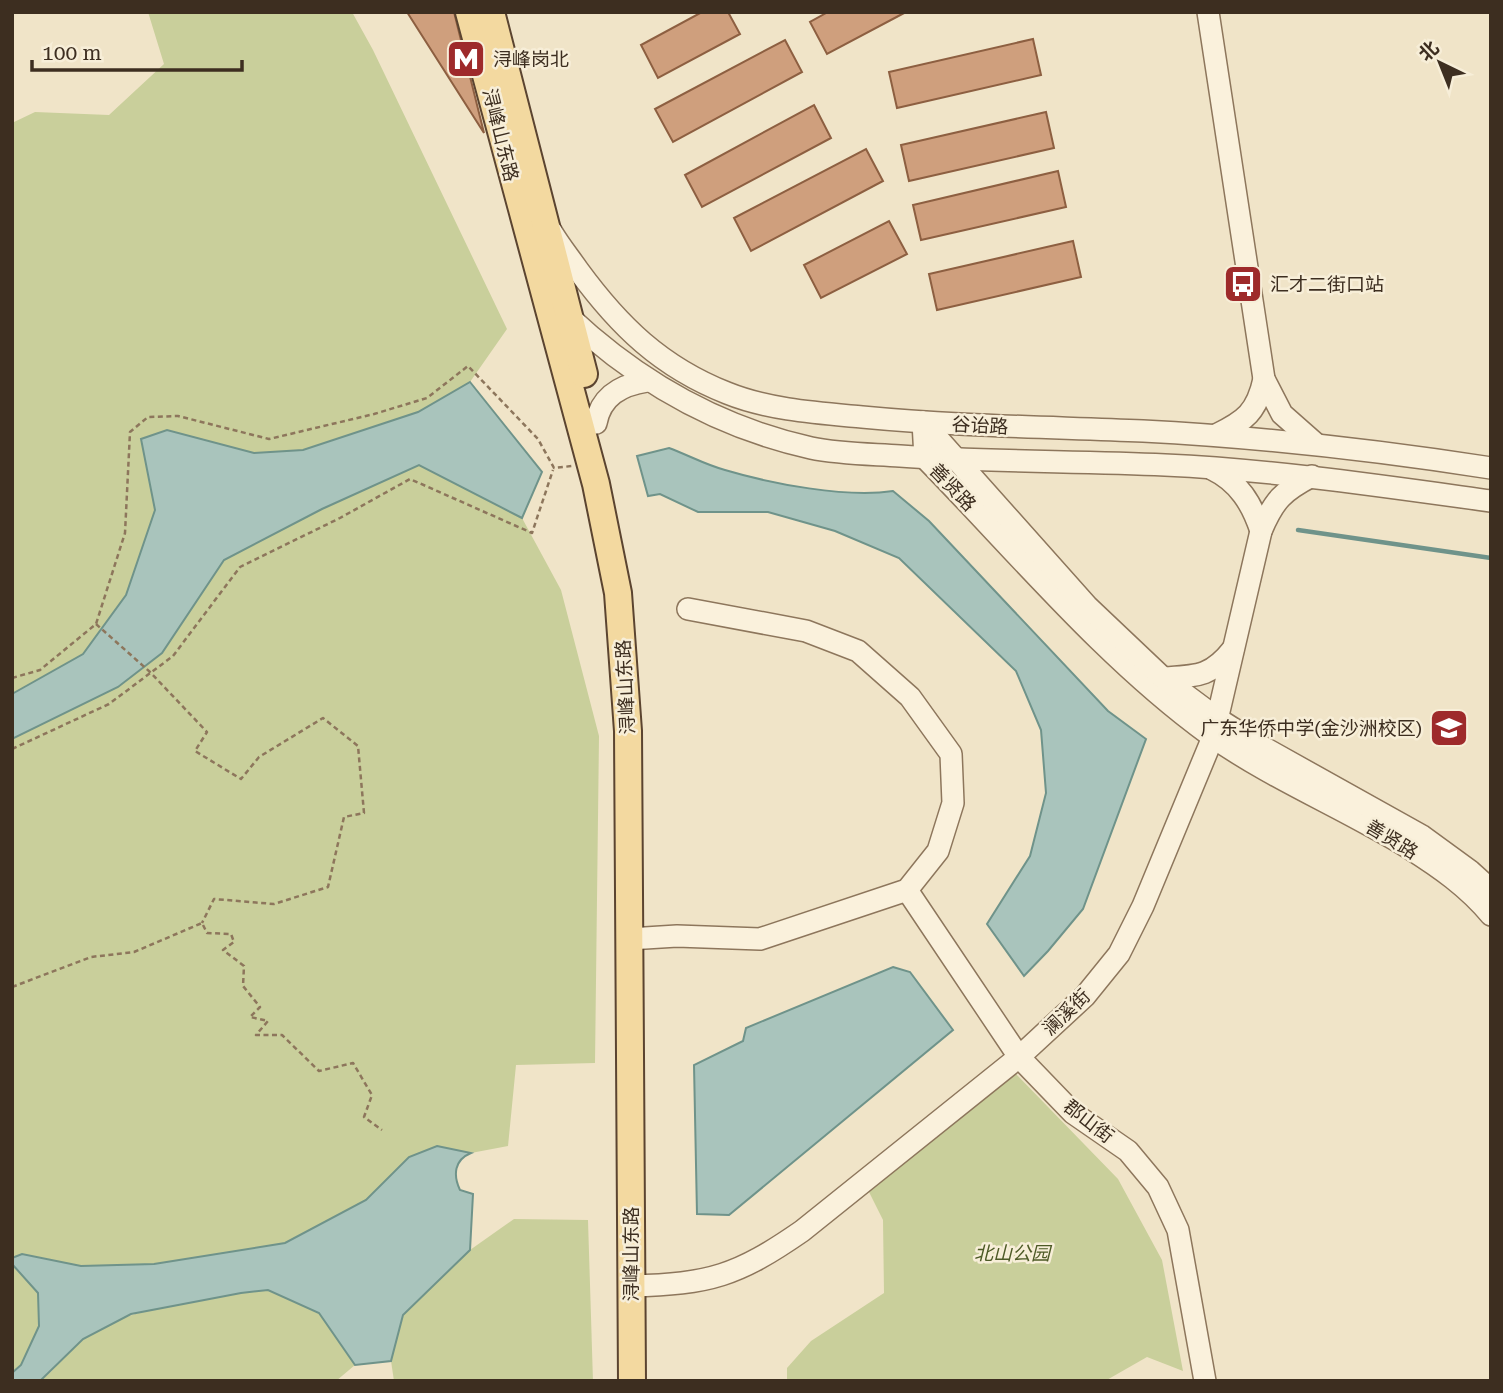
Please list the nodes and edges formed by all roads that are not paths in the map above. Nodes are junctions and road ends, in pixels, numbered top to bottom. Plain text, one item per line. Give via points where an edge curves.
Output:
1 (469, 12) edge
2 (491, 12) edge
3 (1208, 12) edge
4 (544, 220) junction
5 (621, 324) junction
6 (563, 325) junction
7 (643, 345) junction
8 (627, 366) junction
9 (1264, 379) junction
10 (647, 381) junction
11 (923, 422) junction
12 (596, 423) junction
13 (1214, 436) junction
14 (1316, 444) junction
15 (925, 457) junction
16 (954, 459) junction
17 (1008, 461) junction
18 (1206, 467) junction
19 (1491, 468) edge
20 (1312, 476) junction
21 (989, 499) junction
22 (1491, 501) edge
23 (1261, 531) junction
24 (688, 609) dead end
25 (1234, 647) junction
26 (1163, 678) junction
27 (1216, 728) junction
28 (907, 890) junction
29 (1491, 890) edge
30 (1491, 915) edge
31 (637, 939) junction
32 (1018, 1057) junction
33 (640, 1286) junction
34 (632, 1381) edge
35 (648, 1381) edge
36 (1205, 1381) edge

1 - 6 main road, 浔峰山东路 via 543,293
2 - 4 main road, 浔峰山东路
3 - 9 street
4 - 5 street, 谷诒路
4 - 6 main road, 浔峰山东路
5 - 6 street via 597,316
5 - 7 street, 谷诒路
6 - 8 street, 谷诒路
6 - 12 main road, 浔峰山东路
6 - 31 main road, 浔峰山东路 via 618,593
7 - 8 street
7 - 11 street, 谷诒路 via 698,379 747,400 804,411
8 - 10 street, 谷诒路
9 - 13 street via 1250,414
9 - 14 street via 1282,414
10 - 12 street via 614,392 603,402
10 - 15 street, 谷诒路 via 711,415 777,439 813,448
11 - 13 street, 谷诒路
11 - 15 street, 善贤路
11 - 16 street, 善贤路
12 - 31 main road, 浔峰山东路 via 627,549 641,633 644,690
13 - 14 street, 谷诒路
14 - 19 street, 谷诒路
15 - 16 street, 谷诒路
15 - 27 street, 善贤路 via 1154,691
16 - 17 street, 谷诒路
16 - 21 street, 善贤路
17 - 18 street, 谷诒路
17 - 21 street via 988,478
18 - 20 street, 谷诒路
18 - 23 street via 1237,486
20 - 22 street, 谷诒路
20 - 23 street, 澜溪街 via 1280,495
21 - 26 street, 善贤路 via 1087,606
23 - 25 street, 澜溪街
24 - 28 street via 806,631 858,651 910,697 951,754 953,803 938,851
25 - 26 street via 1213,670
25 - 27 street, 澜溪街
26 - 27 street, 善贤路
27 - 29 street, 善贤路 via 1259,745 1422,836
27 - 30 street, 善贤路 via 1428,860
27 - 32 street, 澜溪街 via 1119,954 1086,996
28 - 31 street via 760,939
28 - 32 street, 郡山街
31 - 33 main road, 浔峰山东路
32 - 33 street, 澜溪街 via 774,1251 702,1282
32 - 36 street, 郡山街 via 1073,1113 1128,1151 1158,1187 1178,1230
33 - 34 main road, 浔峰山东路
33 - 35 main road, 浔峰山东路

